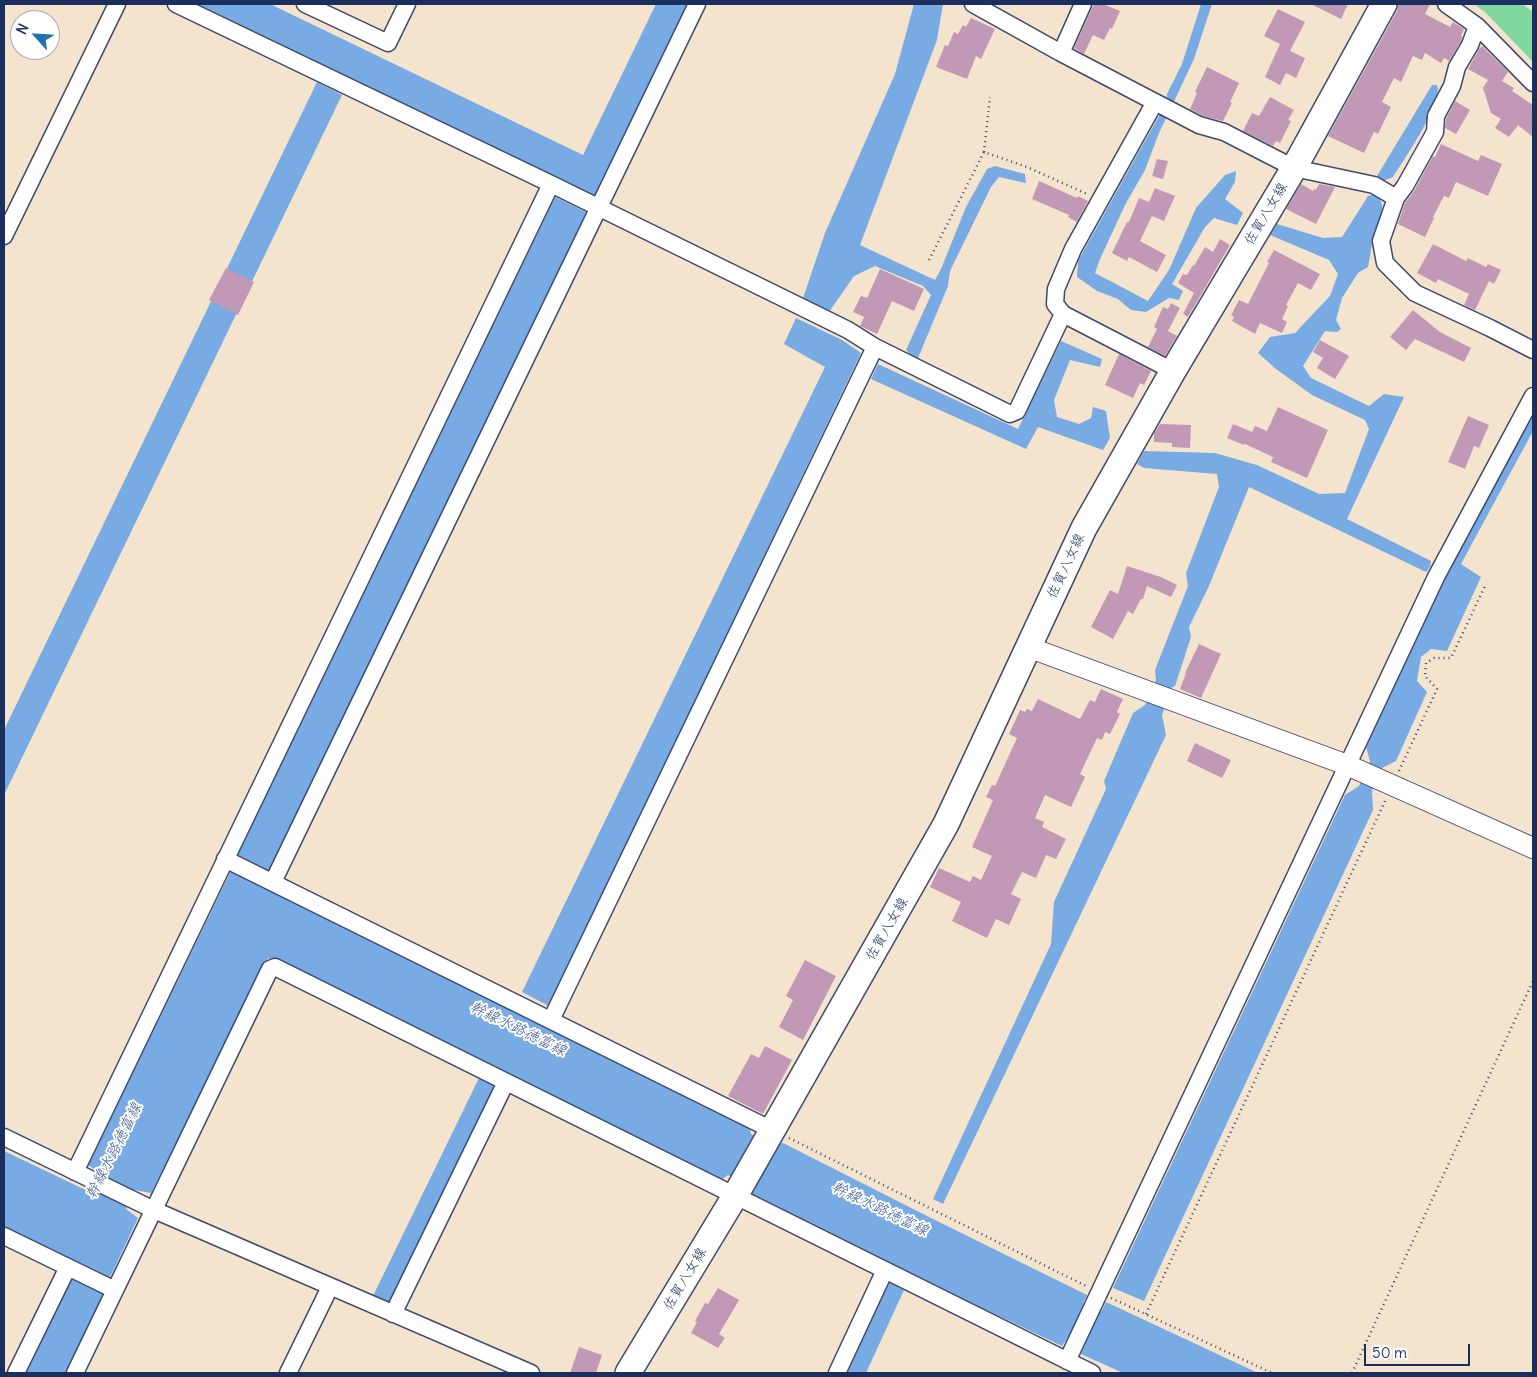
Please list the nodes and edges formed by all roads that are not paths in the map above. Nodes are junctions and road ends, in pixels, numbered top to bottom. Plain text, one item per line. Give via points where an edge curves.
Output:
1 (118, 4) edge
2 (176, 4) edge
3 (305, 4) edge
4 (407, 4) edge
5 (697, 4) edge
6 (974, 4) edge
7 (1083, 4) edge
8 (1384, 4) edge
9 (1446, 4) edge
10 (1477, 26) junction
11 (1061, 53) junction
12 (1533, 82) edge
13 (1163, 106) junction
14 (1294, 168) junction
15 (551, 184) junction
16 (1396, 198) junction
17 (598, 208) junction
18 (4, 236) edge
19 (1063, 314) junction
20 (875, 347) junction
21 (1533, 350) edge
22 (1173, 371) junction
23 (1533, 396) edge
24 (1028, 647) junction
25 (1352, 767) junction
26 (1533, 848) edge
27 (225, 859) junction
28 (274, 882) junction
29 (551, 1020) junction
30 (506, 1082) junction
31 (769, 1134) junction
32 (4, 1137) edge
33 (75, 1172) junction
34 (738, 1190) junction
35 (154, 1210) junction
36 (4, 1236) edge
37 (68, 1267) junction
38 (885, 1270) junction
39 (330, 1287) junction
40 (115, 1290) junction
41 (393, 1314) junction
42 (1069, 1355) junction
43 (16, 1373) edge
44 (75, 1373) edge
45 (288, 1373) edge
46 (531, 1373) edge
47 (628, 1373) edge
48 (837, 1373) edge
49 (1092, 1373) edge

1 - 18 street
2 - 15 street
3 - 4 street via 388,43
5 - 17 street
6 - 11 street
7 - 11 street
8 - 14 main road, 佐賀八女線
9 - 10 street
10 - 12 street
10 - 16 street via 1436,116 1434,132
11 - 13 street
13 - 14 street via 1199,125 1224,132
13 - 19 street via 1099,200 1072,249 1056,289 1055,304
14 - 16 street via 1374,185
14 - 22 main road, 佐賀八女線
15 - 17 street
15 - 27 street
16 - 21 street via 1381,241 1385,263 1414,293
17 - 20 street via 848,330
17 - 28 street
19 - 20 street via 1016,411 1010,414
19 - 22 street
20 - 29 street
22 - 24 main road, 佐賀八女線 via 1084,528
23 - 25 street via 1436,577
24 - 25 street
24 - 31 main road, 佐賀八女線 via 946,824
25 - 26 street
25 - 42 street
27 - 28 street
27 - 33 street
28 - 29 street
29 - 31 street
30 - 34 street
30 - 35 street via 274,968 270,969
30 - 41 street
31 - 34 main road, 佐賀八女線
32 - 33 street
33 - 35 street
34 - 38 street
34 - 47 main road, 佐賀八女線
35 - 39 street
35 - 40 street
36 - 37 street
37 - 40 street
37 - 43 street
38 - 42 street
38 - 48 street
39 - 41 street
39 - 45 street
40 - 44 street
41 - 46 street
42 - 49 street

